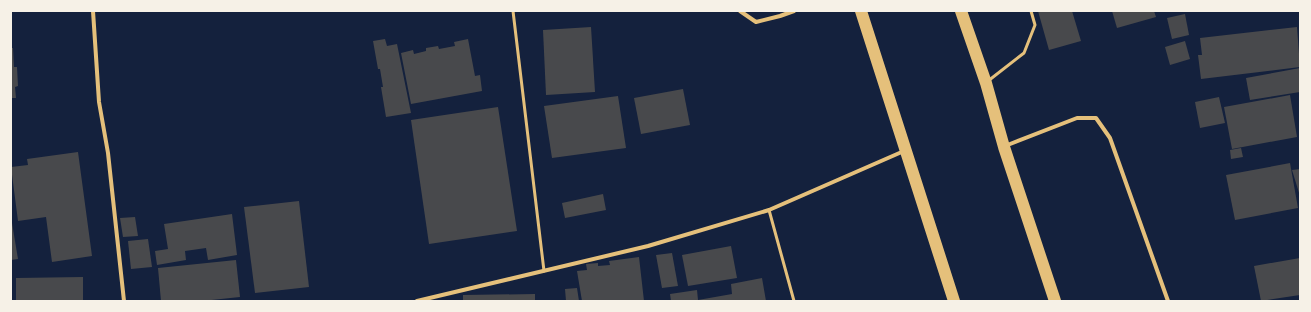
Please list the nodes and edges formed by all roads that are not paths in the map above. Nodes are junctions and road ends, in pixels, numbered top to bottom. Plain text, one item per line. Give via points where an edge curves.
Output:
1 (92, 11) edge
2 (513, 11) edge
3 (740, 11) edge
4 (794, 11) edge
5 (861, 11) edge
6 (961, 11) edge
7 (1031, 11) edge
8 (986, 82) junction
9 (1004, 147) junction
10 (905, 150) junction
11 (769, 210) junction
12 (544, 271) junction
13 (124, 301) edge
14 (417, 301) edge
15 (794, 301) edge
16 (954, 301) edge
17 (1055, 301) edge
18 (1168, 301) edge

1 - 13 street via 98,102 108,153
2 - 12 lane
3 - 4 street via 756,22
5 - 10 highway
6 - 8 highway
7 - 8 lane via 1035,25 1024,53
8 - 9 highway
9 - 17 highway
9 - 18 street via 1077,118 1096,118 1110,138
10 - 11 street
10 - 16 highway
11 - 12 street via 648,246
11 - 15 lane
12 - 14 street

